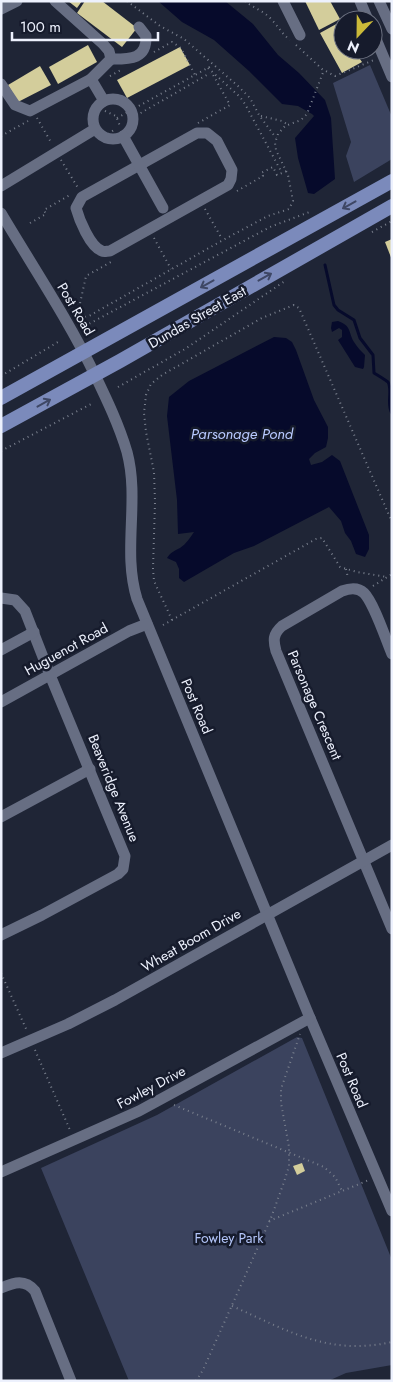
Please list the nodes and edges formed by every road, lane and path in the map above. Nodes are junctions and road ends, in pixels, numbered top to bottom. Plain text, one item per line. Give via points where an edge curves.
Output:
1 (17, 1) edge
2 (55, 1) edge
3 (127, 1) edge
4 (245, 1) edge
5 (284, 1) edge
6 (379, 1) edge
7 (1, 10) edge
8 (139, 27) dead end
9 (392, 29) edge
10 (300, 35) dead end
11 (148, 55) dead end
12 (383, 56) edge
13 (112, 60) junction
14 (374, 60) edge
15 (213, 65) junction
16 (208, 68) junction
17 (123, 69) dead end
18 (324, 70) junction
19 (212, 73) junction
20 (195, 75) junction
21 (392, 77) edge
22 (107, 78) dead end
23 (202, 78) junction
24 (91, 79) junction
25 (205, 83) dead end
26 (1, 84) edge
27 (219, 86) dead end
28 (101, 103) junction
29 (131, 115) junction
30 (36, 116) dead end
31 (261, 116) junction
32 (117, 118) junction
33 (288, 124) junction
34 (99, 133) junction
35 (123, 136) junction
36 (277, 138) junction
37 (55, 148) dead end
38 (62, 161) dead end
39 (140, 165) junction
40 (274, 169) dead end
41 (287, 171) junction
42 (282, 173) junction
43 (392, 181) edge
44 (1, 186) edge
45 (81, 194) junction
46 (392, 206) edge
47 (163, 208) dead end
48 (205, 209) dead end
49 (314, 210) dead end
50 (1, 213) edge
51 (392, 221) edge
52 (30, 223) dead end
53 (367, 235) dead end
54 (154, 238) dead end
55 (223, 240) junction
56 (171, 268) junction
57 (99, 269) dead end
58 (285, 282) dead end
59 (79, 308) dead end
60 (85, 317) dead end
61 (86, 326) dead end
62 (58, 342) dead end
63 (84, 352) junction
64 (95, 375) junction
65 (1, 376) edge
66 (118, 387) dead end
67 (1, 398) edge
68 (93, 403) dead end
69 (1, 426) edge
70 (1, 451) edge
71 (392, 522) edge
72 (346, 569) junction
73 (392, 574) edge
74 (387, 577) junction
75 (348, 578) dead end
76 (373, 586) dead end
77 (1, 598) edge
78 (172, 620) junction
79 (147, 624) junction
80 (163, 625) dead end
81 (34, 632) junction
82 (1, 650) edge
83 (392, 654) edge
84 (50, 675) junction
85 (1, 702) edge
86 (90, 769) junction
87 (1, 817) edge
88 (392, 846) edge
89 (364, 861) junction
90 (267, 914) junction
91 (392, 929) edge
92 (1, 935) edge
93 (1, 973) edge
94 (310, 1018) junction
95 (28, 1034) dead end
96 (300, 1034) dead end
97 (34, 1047) dead end
98 (1, 1053) edge
99 (174, 1104) dead end
100 (70, 1130) dead end
101 (289, 1152) junction
102 (1, 1172) edge
103 (377, 1177) junction
104 (342, 1191) junction
105 (392, 1210) edge
106 (269, 1221) junction
107 (1, 1288) edge
108 (232, 1306) junction
109 (392, 1342) edge
110 (71, 1381) edge
111 (196, 1381) edge

1 - 7 street
2 - 13 street via 103,44
3 - 15 path via 184,39
4 - 18 path via 268,16 282,34
5 - 10 street
6 - 9 street
8 - 13 street via 146,36 140,54
11 - 20 path via 172,42 181,48
12 - 21 street
13 - 24 street
14 - 18 path via 335,76
15 - 16 path
15 - 31 path via 250,98
16 - 19 path
16 - 20 path
17 - 22 path
18 - 33 path via 306,114 301,120
19 - 23 path
19 - 27 path
19 - 42 path via 245,104
20 - 29 path
23 - 25 path
23 - 29 path
24 - 26 street via 30,112 15,105
24 - 28 street
28 - 29 street via 109,100 124,103
28 - 32 path via 102,110
28 - 34 street via 93,114 93,124
29 - 32 path
29 - 35 street via 130,129
30 - 37 path
31 - 33 path
31 - 36 path
32 - 34 path via 120,126
33 - 36 path
34 - 35 street via 114,139
34 - 44 street
35 - 39 street
36 - 41 path via 276,150
38 - 45 path
39 - 45 street
39 - 45 street via 197,133 207,133 217,141 232,170 228,185 110,251 101,251 92,243 79,218 76,208
39 - 47 street
40 - 42 path via 277,175
41 - 42 path
41 - 55 path via 293,201 291,207
43 -> 63 main road, Dundas Street East
45 - 52 path via 44,210 46,214
64 -> 46 main road, Dundas Street East
48 - 55 path
49 - 61 path via 270,227
50 - 63 street, Post Road
51 - 53 path
54 - 56 path
55 - 56 path
56 - 60 path
57 - 59 path via 86,276
58 - 66 path via 185,349
62 - 65 path
63 - 64 street, Post Road
63 - 67 main road, Dundas Street East
69 -> 64 main road, Dundas Street East
64 - 79 street, Post Road via 114,414 127,452 132,501 130,568
68 - 70 path
71 - 78 path via 299,308 294,305 262,318 162,375 151,384 146,395 144,413 154,472 152,569 154,581
72 - 74 path
72 - 75 path
72 - 78 path via 340,567 322,538 316,539
73 - 74 path
74 - 76 path
77 - 81 street, Beaveridge Avenue via 10,598 19,604
78 - 80 path
79 - 84 street, Huguenot Road
79 - 90 street, Post Road
81 - 82 street
81 - 84 street, Beaveridge Avenue
83 - 89 street, Parsonage Crescent via 370,601 363,592 352,588 282,626 274,638 276,651
84 - 85 street, Huguenot Road
84 - 86 street, Beaveridge Avenue
86 - 87 street
86 - 92 street, Beaveridge Avenue via 125,856 123,870
88 - 89 street, Wheat Boom Drive
89 - 90 street, Wheat Boom Drive
89 - 91 street
90 - 94 street, Post Road
90 - 98 street, Wheat Boom Drive via 115,1000
93 - 95 path
94 - 102 street, Fowley Drive via 139,1111
94 - 103 street, Post Road
96 - 101 path via 282,1089 281,1103
97 - 100 path
99 - 101 path
101 - 104 path via 324,1167 335,1177
101 - 106 path via 289,1166
103 - 104 path
103 - 105 street, Post Road
104 - 106 path
106 - 108 path
107 - 110 street via 18,1282 32,1288
108 - 109 path via 322,1343 350,1347
108 - 111 path

